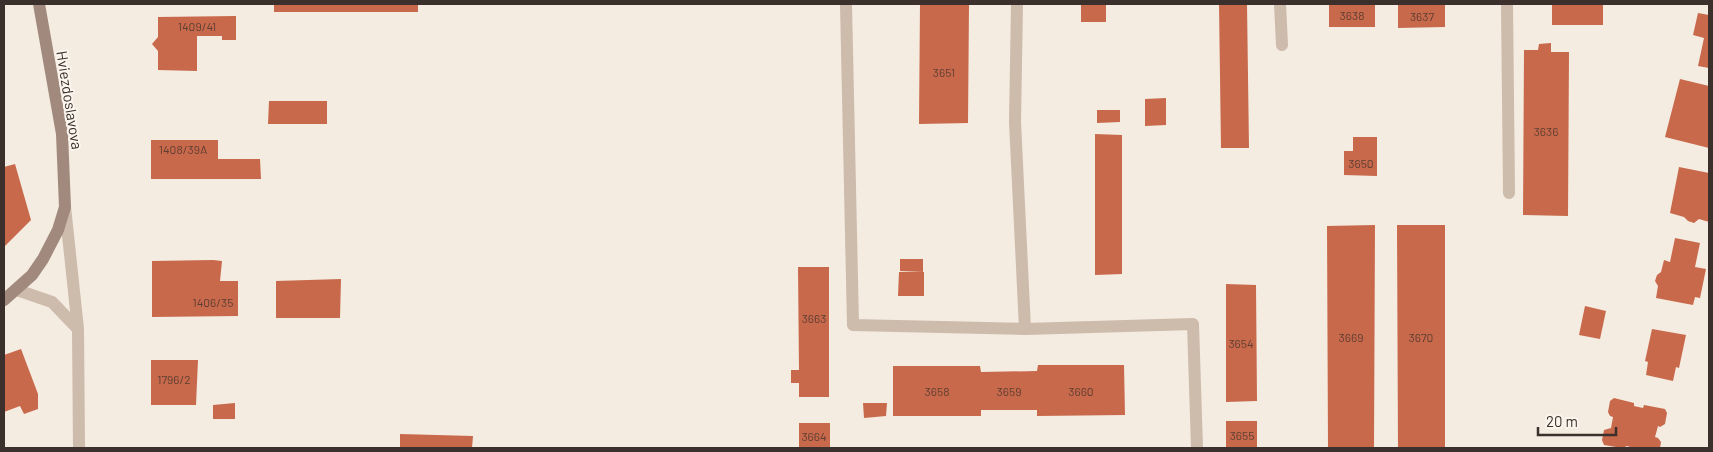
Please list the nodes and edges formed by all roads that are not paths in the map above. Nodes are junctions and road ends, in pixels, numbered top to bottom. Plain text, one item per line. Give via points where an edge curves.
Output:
1 (40, 4) edge
2 (846, 4) edge
3 (1018, 4) edge
4 (1280, 4) edge
5 (1507, 4) edge
6 (1282, 45) dead end
7 (1509, 194) dead end
8 (65, 207) junction
9 (17, 290) junction
10 (4, 300) edge
11 (78, 329) junction
12 (1025, 329) junction
13 (79, 448) edge
14 (1196, 448) edge

1 - 8 main road, Hviezdoslavova via 62,134
2 - 12 street via 853,325
3 - 12 street via 1015,122
4 - 6 street
5 - 7 street
8 - 9 main road, Hviezdoslavova via 44,259
8 - 11 street
9 - 10 main road, Hviezdoslavova
9 - 11 street via 52,302
11 - 13 street
12 - 14 street via 1193,324

